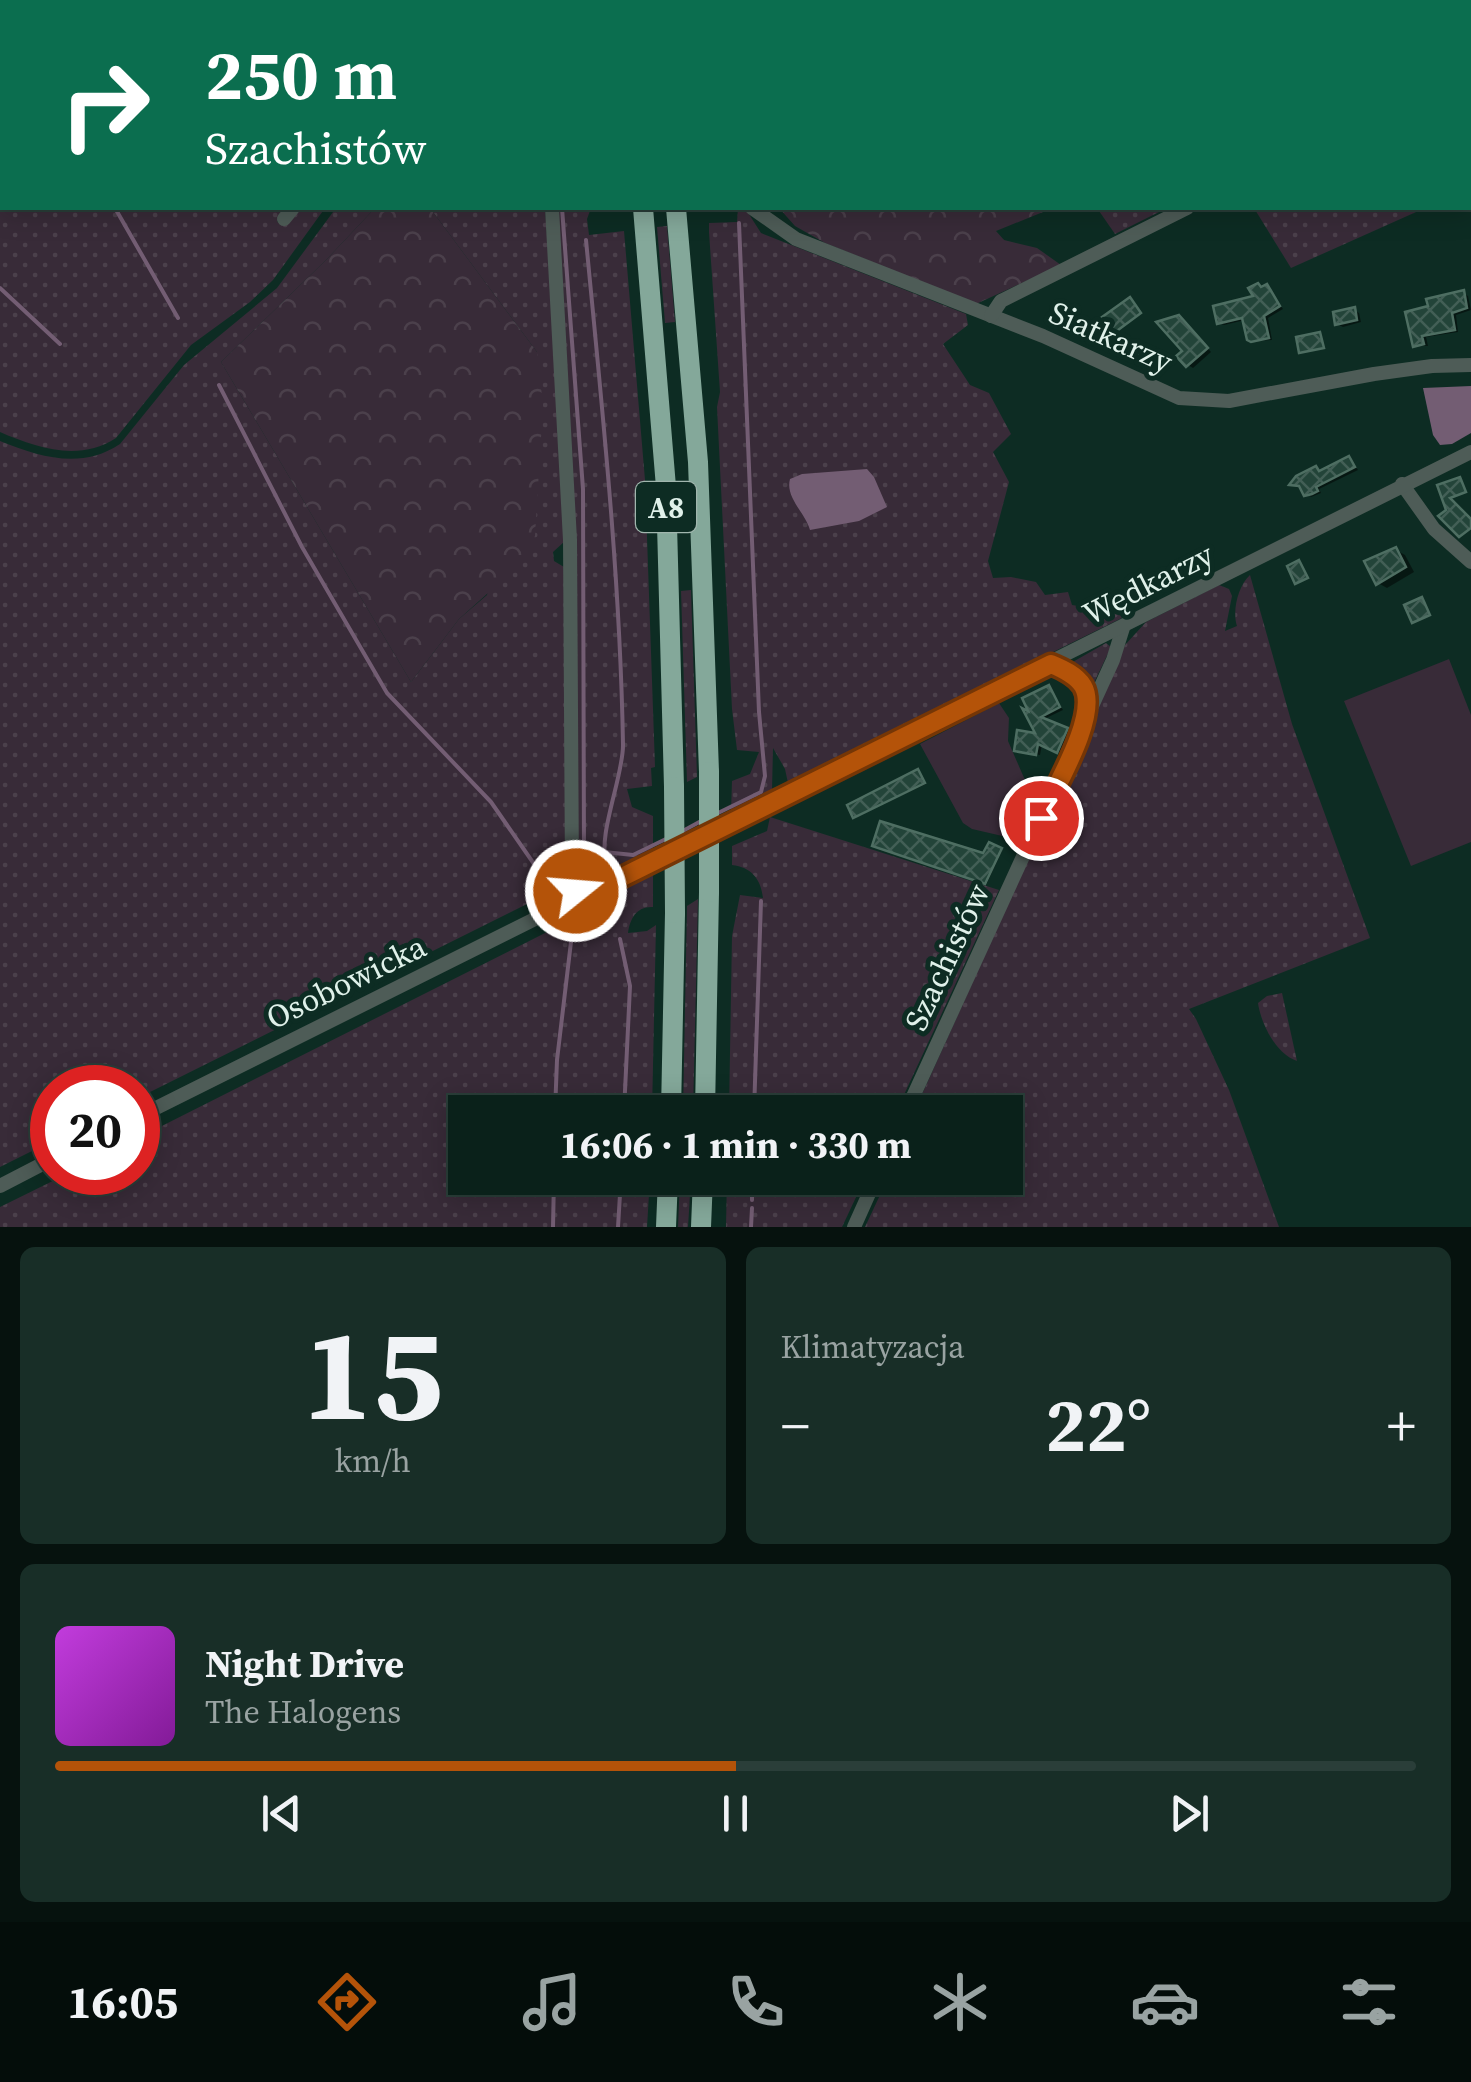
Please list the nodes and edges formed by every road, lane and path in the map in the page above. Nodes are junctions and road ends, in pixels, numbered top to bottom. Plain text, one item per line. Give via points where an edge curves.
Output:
1 (552, 210) edge
2 (755, 210) edge
3 (1183, 210) edge
4 (677, 216) edge
5 (644, 218) edge
6 (991, 316) junction
7 (1471, 365) edge
8 (1471, 452) edge
9 (1402, 484) junction
10 (1471, 562) edge
11 (1123, 628) junction
12 (1051, 664) junction
13 (1088, 714) junction
14 (580, 898) junction
15 (670, 1095) edge
16 (706, 1095) edge
17 (914, 1095) edge
18 (160, 1106) edge
19 (30, 1170) edge
20 (0, 1186) edge
21 (667, 1195) edge
22 (702, 1195) edge
23 (868, 1195) edge
24 (666, 1227) edge
25 (701, 1227) edge
26 (854, 1227) edge

1 - 14 street via 570,540 572,877
2 - 6 street, Siatkarzy via 796,239
3 - 6 street via 1001,302
4 - 16 highway, A8, bridge via 698,462 709,772
5 - 15 highway, A8, bridge via 666,487 675,913
6 - 7 street, Siatkarzy via 1179,398 1229,400
8 - 9 street, Wędkarzy
9 - 10 street via 1434,529
9 - 11 street, Wędkarzy
11 - 12 street, Wędkarzy
11 - 13 street, Szachistów
12 - 13 street via 1082,684
12 - 14 street, Wędkarzy
13 - 17 street, Szachistów
14 - 18 street, Osobowicka
19 - 20 street
21 - 24 highway
22 - 25 highway
23 - 26 street

